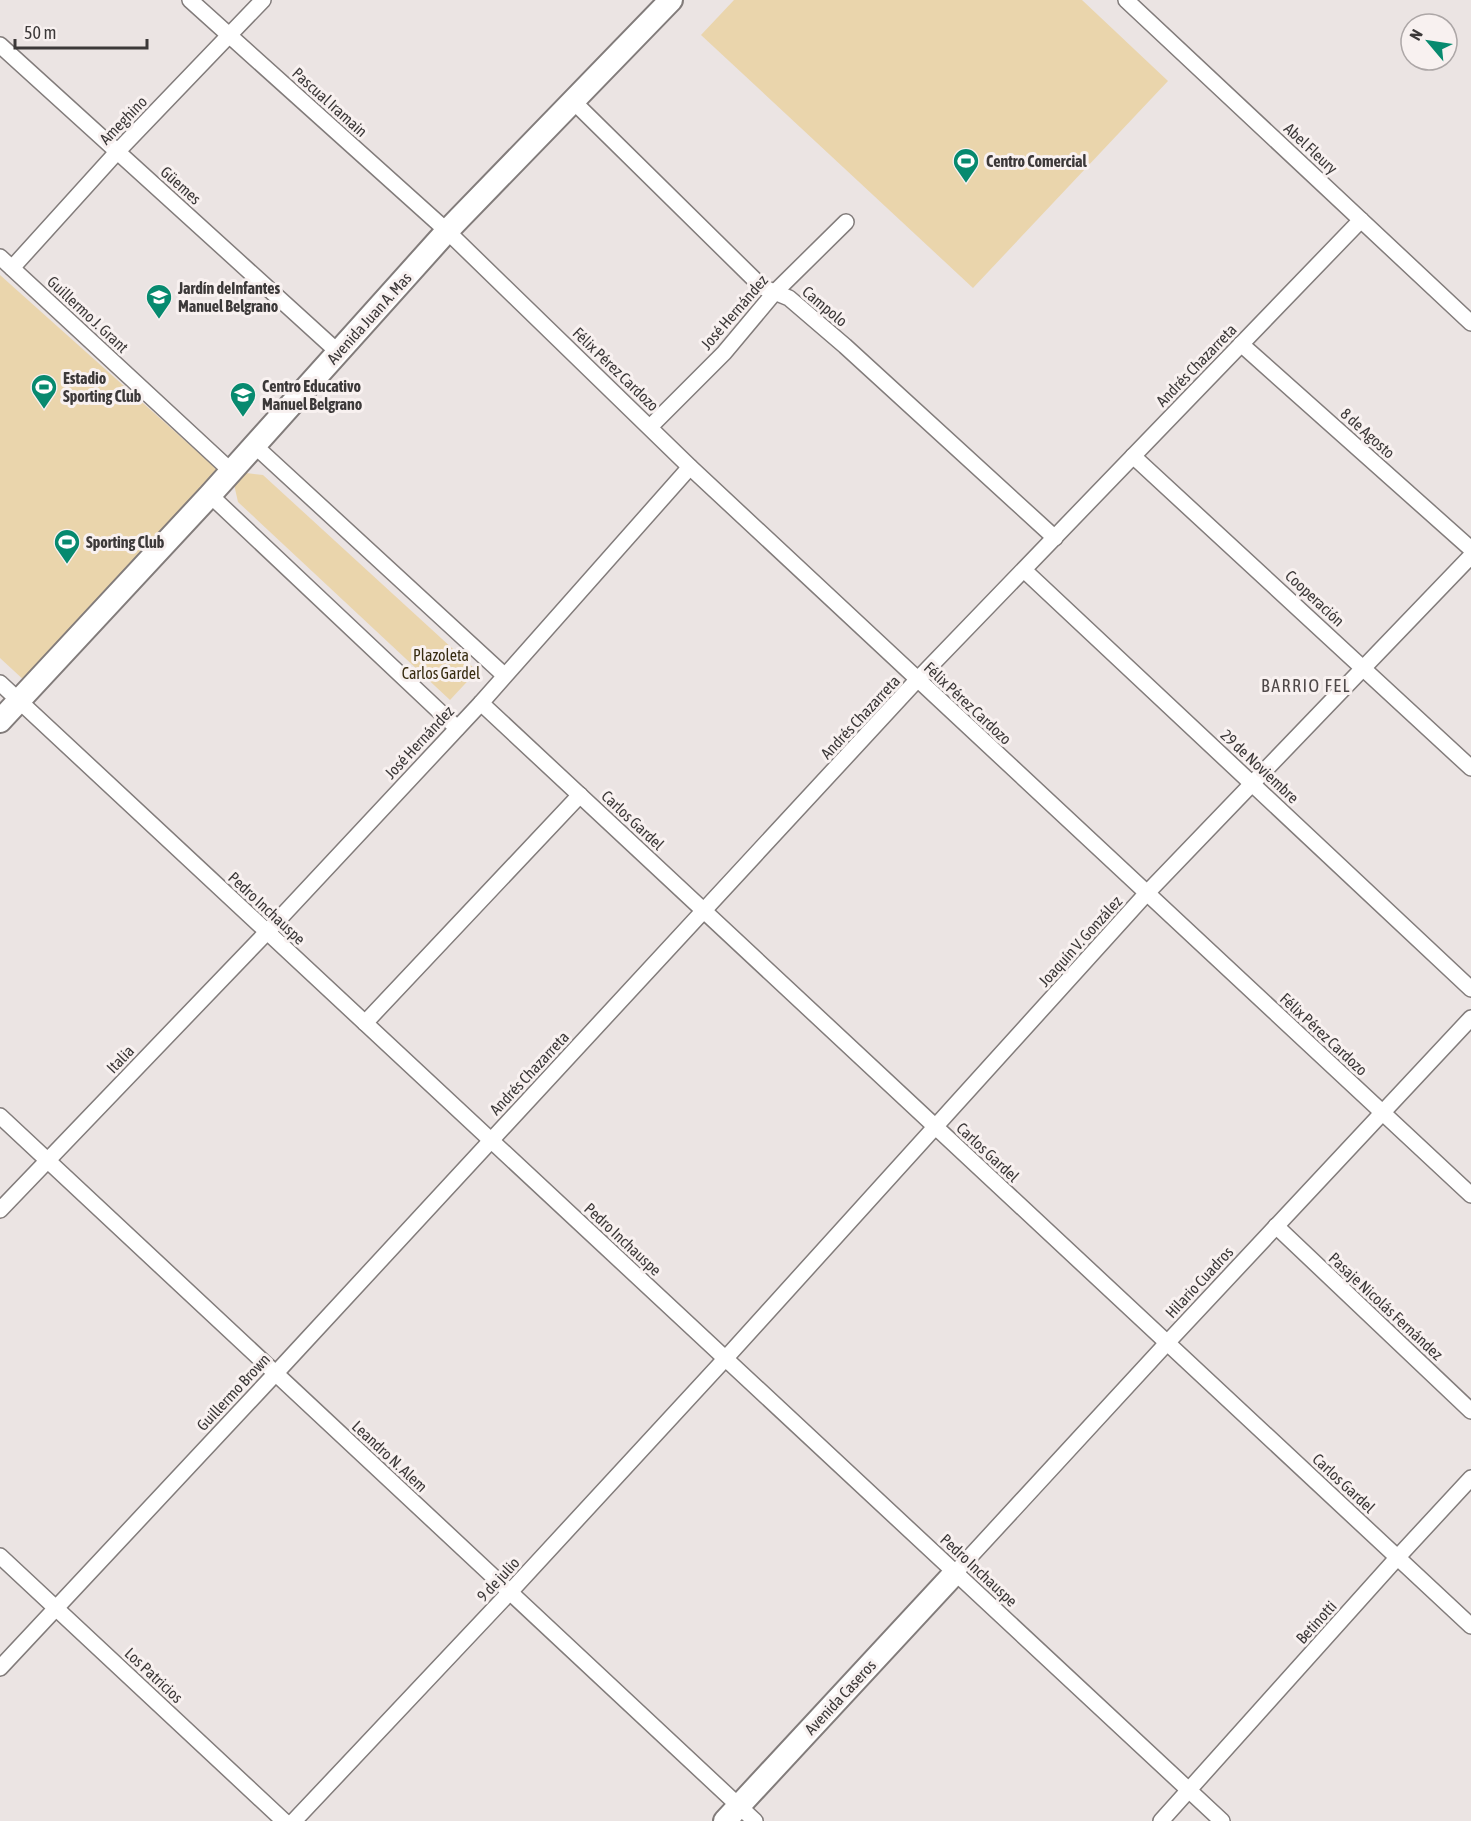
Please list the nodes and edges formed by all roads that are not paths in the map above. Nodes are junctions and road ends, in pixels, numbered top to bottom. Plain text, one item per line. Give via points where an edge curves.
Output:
1 (190, 0) edge
2 (263, 0) edge
3 (671, 0) edge
4 (1126, 0) edge
5 (229, 36) junction
6 (0, 45) edge
7 (574, 102) junction
8 (117, 152) junction
9 (1361, 220) junction
10 (846, 222) dead end
11 (447, 231) junction
12 (0, 257) edge
13 (12, 268) junction
14 (775, 292) junction
15 (1471, 323) edge
16 (1241, 344) junction
17 (338, 352) junction
18 (650, 427) junction
19 (254, 445) junction
20 (1133, 456) junction
21 (690, 467) junction
22 (231, 471) junction
23 (210, 495) junction
24 (1055, 538) junction
25 (1471, 549) edge
26 (1471, 556) edge
27 (1024, 570) junction
28 (1364, 668) junction
29 (504, 675) junction
30 (917, 681) junction
31 (0, 683) edge
32 (18, 700) junction
33 (481, 703) junction
34 (0, 721) edge
35 (457, 728) junction
36 (1471, 768) edge
37 (1252, 784) junction
38 (580, 795) junction
39 (1146, 894) junction
40 (704, 912) junction
41 (267, 932) junction
42 (1471, 989) edge
43 (1471, 1017) edge
44 (365, 1023) junction
45 (1382, 1113) junction
46 (0, 1116) edge
47 (935, 1127) junction
48 (491, 1140) junction
49 (48, 1161) junction
50 (1471, 1195) edge
51 (0, 1210) edge
52 (1276, 1226) junction
53 (1167, 1343) junction
54 (725, 1359) junction
55 (276, 1373) junction
56 (1471, 1411) edge
57 (1471, 1478) edge
58 (0, 1556) edge
59 (1397, 1558) junction
60 (955, 1573) junction
61 (510, 1592) junction
62 (56, 1608) junction
63 (1471, 1626) edge
64 (0, 1668) edge
65 (1189, 1790) junction
66 (740, 1816) edge
67 (285, 1821) edge
68 (294, 1821) edge
69 (1161, 1821) edge
70 (1222, 1821) edge

1 - 5 street, Pascual Iramain
2 - 5 street, Ameghino
3 - 7 main road, Avenida Juan A. Mas
4 - 9 street, Abel Fleury
5 - 8 street, Ameghino
5 - 11 street, Pascual Iramain
6 - 8 street, Güemes
7 - 11 main road, Avenida Juan A. Mas
7 - 14 street, Campolo via 762,287
8 - 13 street, Ameghino
8 - 17 street, Güemes
9 - 15 street, Abel Fleury
9 - 16 street, Andrés Chazarreta
10 - 14 street, José Hernández
11 - 17 main road, Avenida Juan A. Mas
11 - 18 street, Félix Pérez Cardozo
12 - 13 street, Guillermo J. Grant
13 - 22 street, Guillermo J. Grant
14 - 18 street, José Hernández via 724,353
14 - 24 street, Campolo via 789,298 845,346
16 - 20 street, Andrés Chazarreta
16 - 25 street, 8 de Agosto
17 - 19 main road, Avenida Juan A. Mas
18 - 21 street, Félix Pérez Cardozo
19 - 22 main road, Avenida Juan A. Mas
19 - 29 street
20 - 24 street, Andrés Chazarreta
20 - 28 street, Cooperación
21 - 29 street, José Hernández
21 - 30 street, Félix Pérez Cardozo
22 - 23 main road, Avenida Juan A. Mas
23 - 32 main road, Avenida Juan A. Mas
23 - 35 street
24 - 27 street, Andrés Chazarreta
26 - 28 street, Joaquín V. González
27 - 30 street, Andrés Chazarreta
27 - 37 street, 29 de Noviembre
28 - 36 street, Cooperación
28 - 37 street, Joaquín V. González
29 - 33 street, José Hernández
30 - 39 street, Félix Pérez Cardozo
30 - 40 street, Andrés Chazarreta
31 - 32 street, Pedro Inchauspe
32 - 34 main road, Avenida Juan A. Mas
32 - 41 street, Pedro Inchauspe
33 - 35 street, José Hernández
33 - 38 street, Carlos Gardel
35 - 41 street, José Hernández
37 - 39 street, Joaquín V. González
37 - 42 street, 29 de Noviembre
38 - 40 street, Carlos Gardel
38 - 44 street
39 - 45 street, Félix Pérez Cardozo
39 - 47 street, Joaquín V. González
40 - 47 street, Carlos Gardel
40 - 48 street, Andrés Chazarreta
41 - 44 street, Pedro Inchauspe
41 - 49 street, Italia
43 - 45 street, Hilario Cuadros
44 - 48 street, Pedro Inchauspe
45 - 50 street, Félix Pérez Cardozo
45 - 52 street, Hilario Cuadros
46 - 49 street, Leandro N. Alem
47 - 53 street, Carlos Gardel
47 - 54 street, Joaquín V. González
48 - 54 street, Pedro Inchauspe
48 - 55 street, Guillermo Brown
49 - 51 street, Italia
49 - 55 street, Leandro N. Alem
52 - 53 street, Hilario Cuadros
52 - 56 street, Pasaje Nicolás Fernández
53 - 59 street, Carlos Gardel
53 - 60 street, Hilario Cuadros
54 - 60 street, Pedro Inchauspe
54 - 61 street, 9 de julio
55 - 61 street, Leandro N. Alem
55 - 62 street, Guillermo Brown
57 - 59 street, Betinotti
58 - 62 street, Los Patricios
59 - 63 street, Carlos Gardel
59 - 65 street, Betinotti
60 - 65 street, Pedro Inchauspe
60 - 66 main road, Avenida Caseros
61 - 66 street, Leandro N. Alem
61 - 68 street, 9 de julio
62 - 64 street, Guillermo Brown
62 - 67 street, Los Patricios
65 - 69 street, Betinotti
65 - 70 street, Pedro Inchauspe

